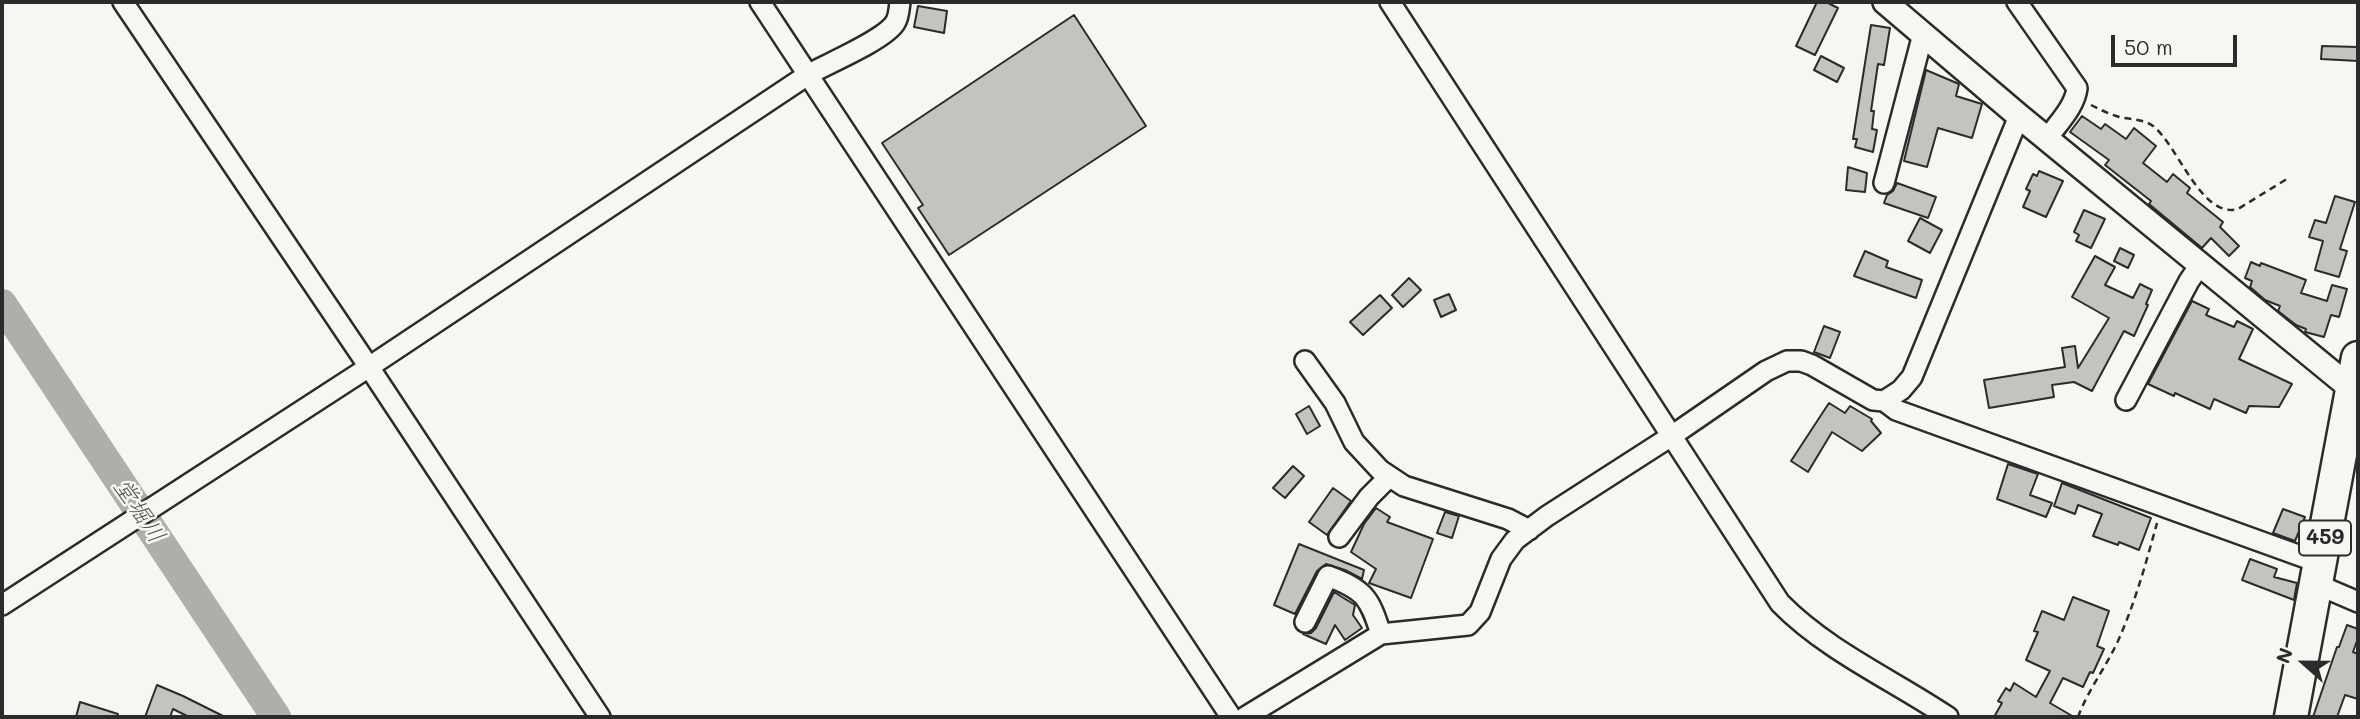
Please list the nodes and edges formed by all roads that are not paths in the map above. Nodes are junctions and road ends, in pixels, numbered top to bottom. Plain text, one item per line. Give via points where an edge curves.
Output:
1 (123, 2) edge
2 (760, 2) edge
3 (900, 2) edge
4 (1390, 2) edge
5 (1885, 2) edge
6 (2017, 2) edge
7 (1923, 34) junction
8 (809, 74) junction
9 (2019, 116) junction
10 (2047, 139) junction
11 (1884, 183) dead end
12 (2200, 265) junction
13 (2358, 358) edge
14 (1306, 361) dead end
15 (369, 367) junction
16 (2356, 393) edge
17 (2126, 400) dead end
18 (1884, 401) junction
19 (1673, 435) junction
20 (1389, 477) junction
21 (1529, 530) junction
22 (1339, 537) dead end
23 (2318, 573) junction
24 (2358, 602) edge
25 (2, 605) edge
26 (1305, 622) dead end
27 (1381, 634) junction
28 (600, 717) edge
29 (1231, 717) edge
30 (1245, 717) edge
31 (1948, 717) edge
32 (2291, 717) edge

1 - 15 street
2 - 8 street
3 - 8 street via 895,23 885,34
4 - 19 street
5 - 7 street
6 - 10 street via 2077,88
7 - 9 street
7 - 11 street
8 - 15 street
8 - 29 street
9 - 10 street
9 - 18 street via 1912,377
10 - 12 street
12 - 16 street
12 - 17 street
13 - 16 highway, 459
14 - 20 street via 1335,403 1353,442
15 - 25 street
15 - 28 street
16 - 23 highway, 459
18 - 19 street via 1873,400 1812,365 1787,361
18 - 23 street via 1896,410 2163,506
19 - 21 street
19 - 31 street via 1770,590 1792,615
20 - 21 street
20 - 22 street
21 - 27 street via 1508,548 1487,599 1468,625
23 - 24 street
23 - 32 highway, 459
26 - 27 street via 1328,576 1368,599
27 - 30 street

